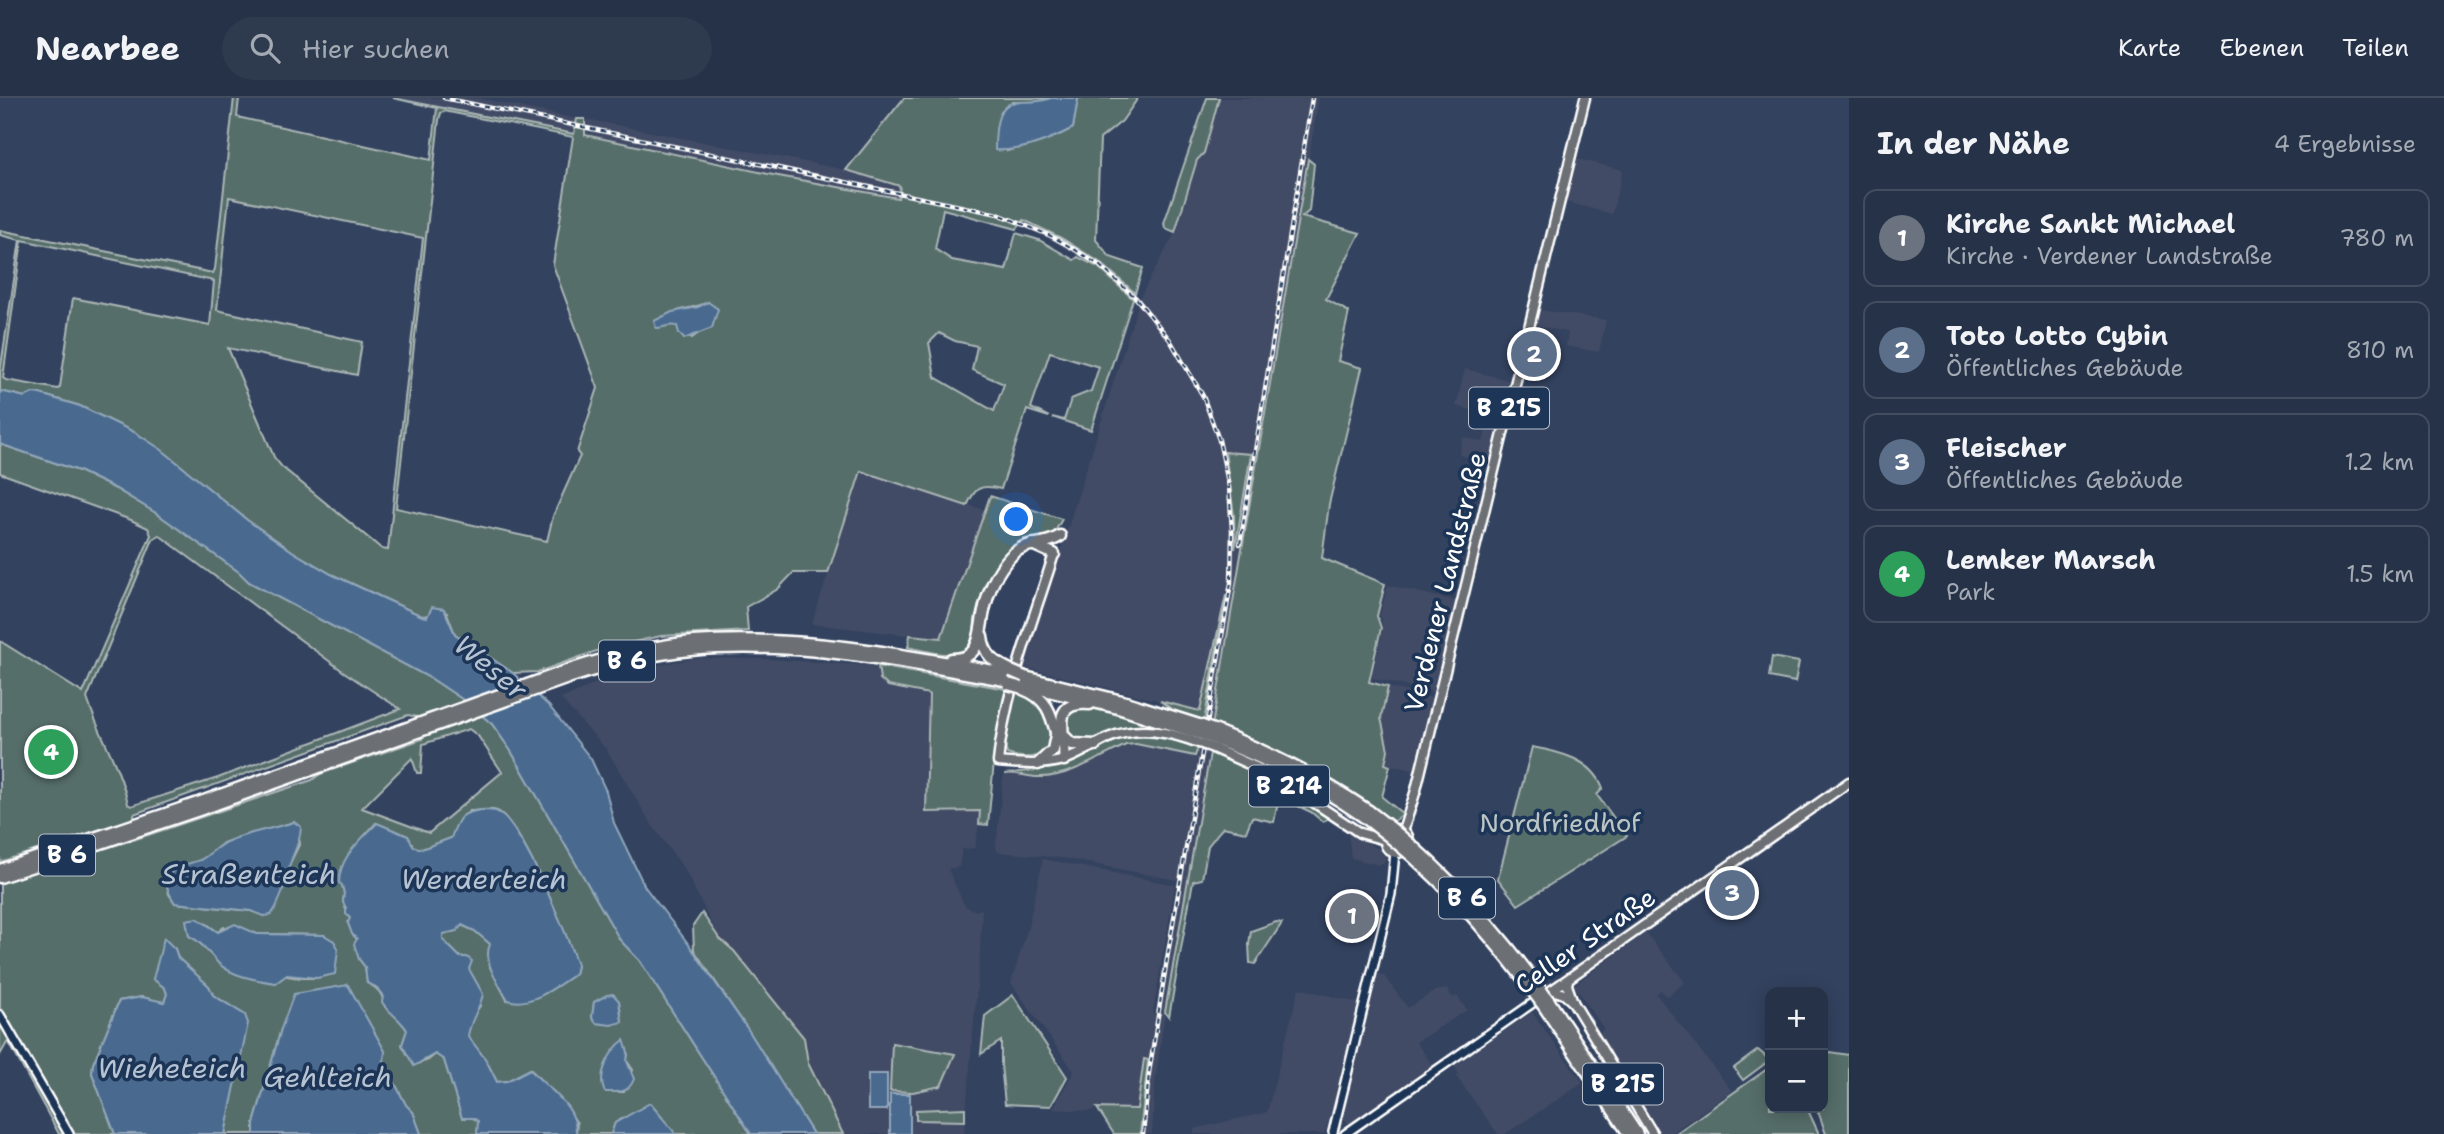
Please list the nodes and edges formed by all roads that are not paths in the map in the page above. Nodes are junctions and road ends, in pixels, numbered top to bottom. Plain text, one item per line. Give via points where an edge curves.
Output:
1 (1585, 98) edge
2 (1060, 536) dead end
3 (1032, 544) junction
4 (1054, 554) joint
5 (982, 625) junction
6 (942, 663) junction
7 (1013, 680) junction
8 (1118, 708) junction
9 (415, 729) junction
10 (1059, 734) junction
11 (1201, 734) junction
12 (1214, 739) junction
13 (1095, 745) junction
14 (1064, 760) junction
15 (1038, 764) junction
16 (1849, 782) edge
17 (132, 829) junction
18 (1403, 831) junction
19 (1385, 839) junction
20 (1408, 846) junction
21 (1395, 852) junction
22 (0, 870) edge
23 (0, 877) edge
24 (1568, 980) junction
25 (1552, 990) junction
26 (1573, 1002) junction
27 (1546, 1003) junction
28 (0, 1015) edge
29 (1332, 1133) edge
30 (68, 1134) edge
31 (1345, 1134) edge
32 (1629, 1134) edge
33 (1637, 1134) edge
34 (1653, 1134) edge

1 - 18 main road, Verdener Landstraße / B 215
2 - 3 highway
3 - 4 highway, B 214
3 - 5 highway via 1017,550 1000,570
4 - 15 main road, B 214 via 1008,701 998,762
5 - 6 highway via 972,653
5 - 7 highway via 987,654
6 - 7 highway, B 6
6 - 9 highway, B 6 via 782,649 692,650 603,667
6 - 9 highway, B 6 via 751,641 659,647 590,663
7 - 8 highway, B 6
7 - 10 highway via 1048,706
7 - 11 highway, B 6 via 1126,702
8 - 10 highway, B 6 via 1074,706 1063,716
8 - 11 highway, B 6
9 - 17 highway, B 6
10 - 13 highway via 1072,744
10 - 14 highway, B 6
10 - 15 highway via 1053,750
11 - 12 highway, B 6, bridge
11 - 12 main road, B 214, bridge
11 - 13 main road, B 214 via 1145,731 1119,734
12 - 19 main road, B 214 via 1360,833
12 - 27 highway, B 6, bridge via 1284,761 1329,785 1367,814 1458,899
13 - 14 main road, B 214
14 - 15 main road, B 214
16 - 24 main road, Celler Straße
17 - 22 highway, B 6
17 - 23 highway, B 6
18 - 19 main road via 1392,831
18 - 20 main road
19 - 21 main road
20 - 21 main road
20 - 25 main road via 1462,899 1526,975 1539,987
21 - 29 main road via 1391,894
24 - 25 main road, Celler Straße
24 - 26 main road
25 - 26 main road, B 215
25 - 31 main road, Celler Straße
26 - 34 main road, B 215
27 - 32 highway, B 6
27 - 33 highway, B 6
28 - 30 main road

